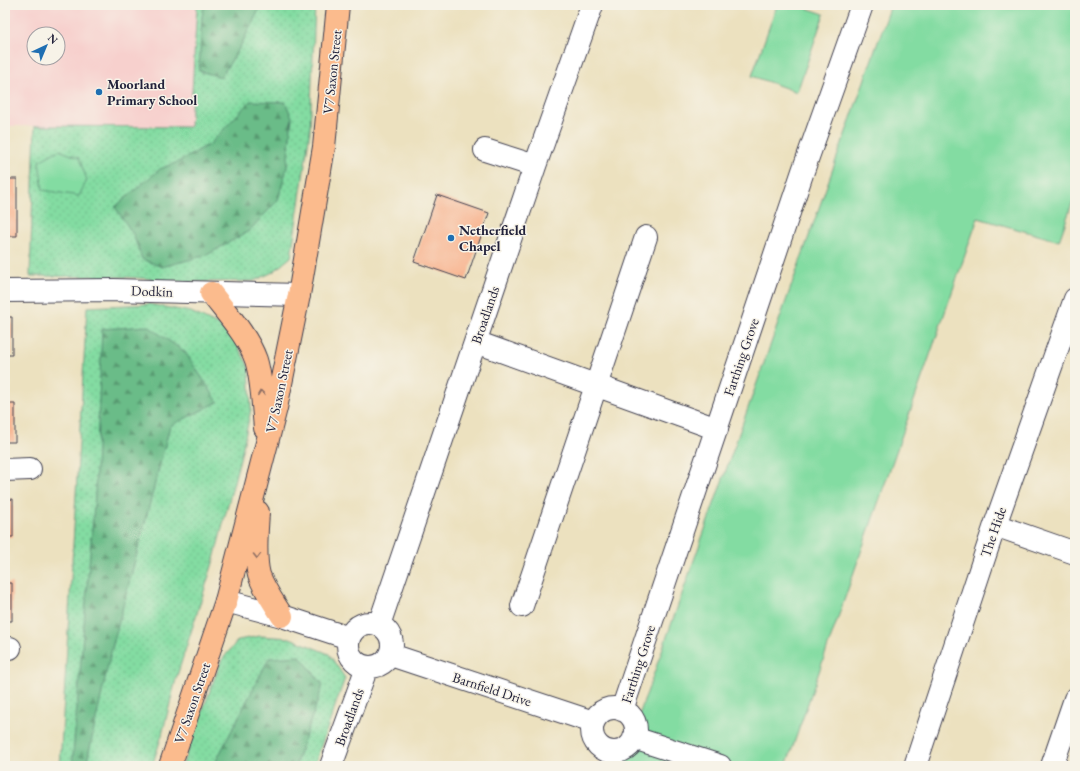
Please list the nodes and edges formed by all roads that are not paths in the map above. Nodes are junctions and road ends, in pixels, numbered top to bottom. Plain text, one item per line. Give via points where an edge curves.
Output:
1 (338, 5) edge
2 (592, 5) edge
3 (862, 5) edge
4 (484, 150) dead end
5 (535, 166) junction
6 (646, 237) dead end
7 (5, 291) edge
8 (211, 293) junction
9 (299, 296) junction
10 (1075, 299) edge
11 (476, 342) junction
12 (596, 386) junction
13 (717, 429) junction
14 (267, 445) junction
15 (30, 469) dead end
16 (5, 470) edge
17 (259, 475) junction
18 (995, 526) junction
19 (1075, 553) edge
20 (226, 601) junction
21 (522, 606) dead end
22 (282, 616) junction
23 (379, 625) junction
24 (349, 638) junction
25 (390, 655) junction
26 (367, 667) junction
27 (1075, 699) edge
28 (622, 710) junction
29 (593, 722) junction
30 (634, 738) junction
31 (604, 758) edge
32 (170, 766) edge
33 (331, 766) edge
34 (720, 766) edge
35 (915, 766) edge
36 (1052, 766) edge

1 - 9 main road, V7 Saxon Street via 325,135
2 - 5 street, Broadlands
3 - 13 street, Farthing Grove
4 - 5 street
5 - 11 street, Broadlands
6 - 12 street
7 - 8 street, Dodkin via 120,290
8 - 9 street, Dodkin
14 -> 8 main road via 256,360 244,336
9 - 14 main road, V7 Saxon Street
10 - 18 street, The Hide
11 - 12 street
11 - 23 street, Broadlands
12 - 13 street
12 - 21 street
13 - 28 street, Farthing Grove
14 - 17 main road, V7 Saxon Street
15 - 16 street
17 - 20 main road, V7 Saxon Street
17 -> 22 main road via 258,564 268,593
18 - 19 street
18 - 35 street, The Hide
20 - 22 street
20 - 32 main road, V7 Saxon Street
22 - 24 street
23 - 24 street via 365,623 358,626
23 - 25 street via 390,635 393,649
24 - 26 street via 348,646 354,660
25 - 26 street via 383,664
25 - 29 street, Barnfield Drive
26 - 33 street, Broadlands
27 - 36 street
28 - 29 street via 605,710
28 - 30 street via 632,719
29 - 31 street via 596,743
30 - 31 street via 626,748
30 - 34 street

